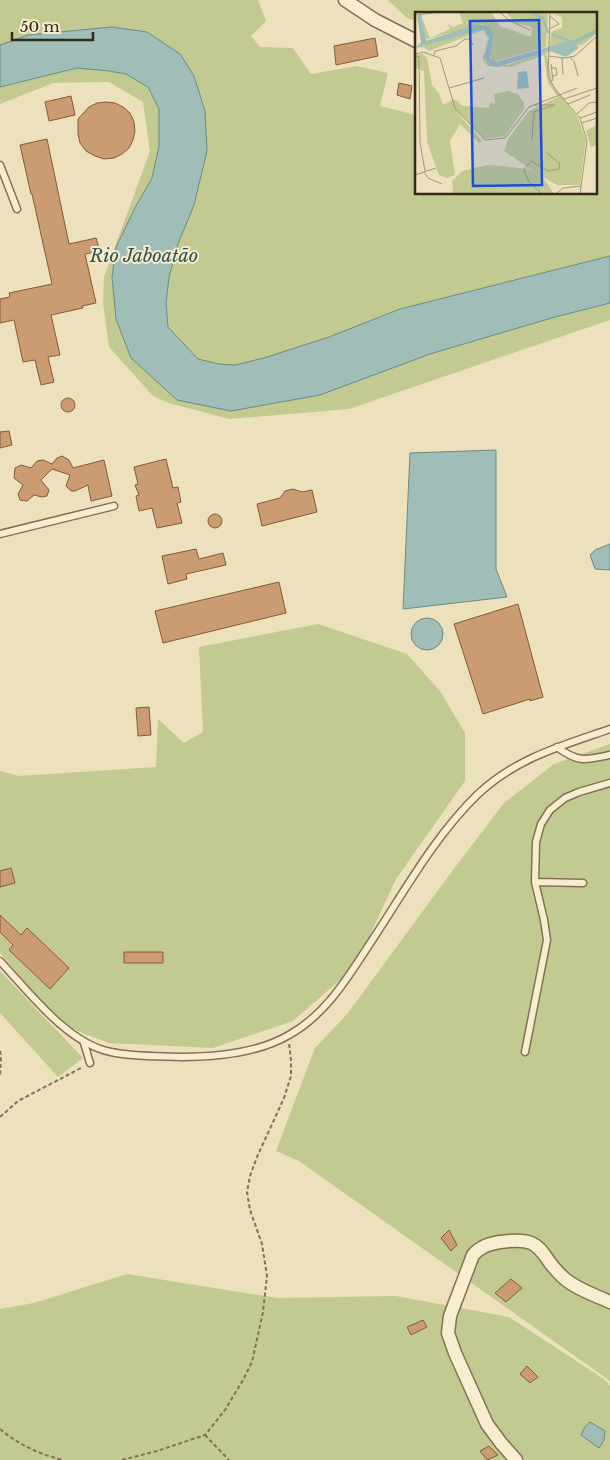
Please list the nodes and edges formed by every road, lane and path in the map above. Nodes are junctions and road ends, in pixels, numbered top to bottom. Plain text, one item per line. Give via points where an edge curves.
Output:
1 (345, 0) edge
2 (415, 40) edge
3 (0, 165) edge
4 (16, 209) dead end
5 (114, 506) dead end
6 (0, 534) edge
7 (610, 729) edge
8 (557, 747) junction
9 (610, 755) edge
10 (610, 783) edge
11 (536, 882) junction
12 (583, 883) dead end
13 (0, 961) edge
14 (288, 1036) junction
15 (84, 1043) junction
16 (0, 1050) edge
17 (525, 1052) dead end
18 (90, 1063) joint
19 (0, 1076) edge
20 (0, 1117) edge
21 (610, 1302) edge
22 (0, 1430) edge
23 (205, 1434) junction
24 (63, 1460) edge
25 (122, 1460) edge
26 (229, 1460) edge
27 (516, 1460) edge

1 - 2 street
3 - 4 lane
5 - 6 lane
7 - 8 lane
8 - 9 lane via 577,759
8 - 14 lane via 509,770 477,795 414,875 344,984 317,1015
10 - 11 lane via 565,798 550,810 541,824 536,842
11 - 12 lane
11 - 17 lane via 547,940
13 - 15 lane via 53,1017
14 - 15 lane via 250,1051 202,1057 110,1052
14 - 23 path via 291,1076 257,1157 247,1192 266,1261 263,1312 252,1362 225,1410
15 - 18 lane
16 - 19 path
18 - 20 path via 18,1101
21 - 27 street via 563,1278 533,1243 512,1240 488,1244 473,1255 450,1316 448,1333 487,1424
22 - 24 path via 40,1454
23 - 25 path
23 - 26 path

